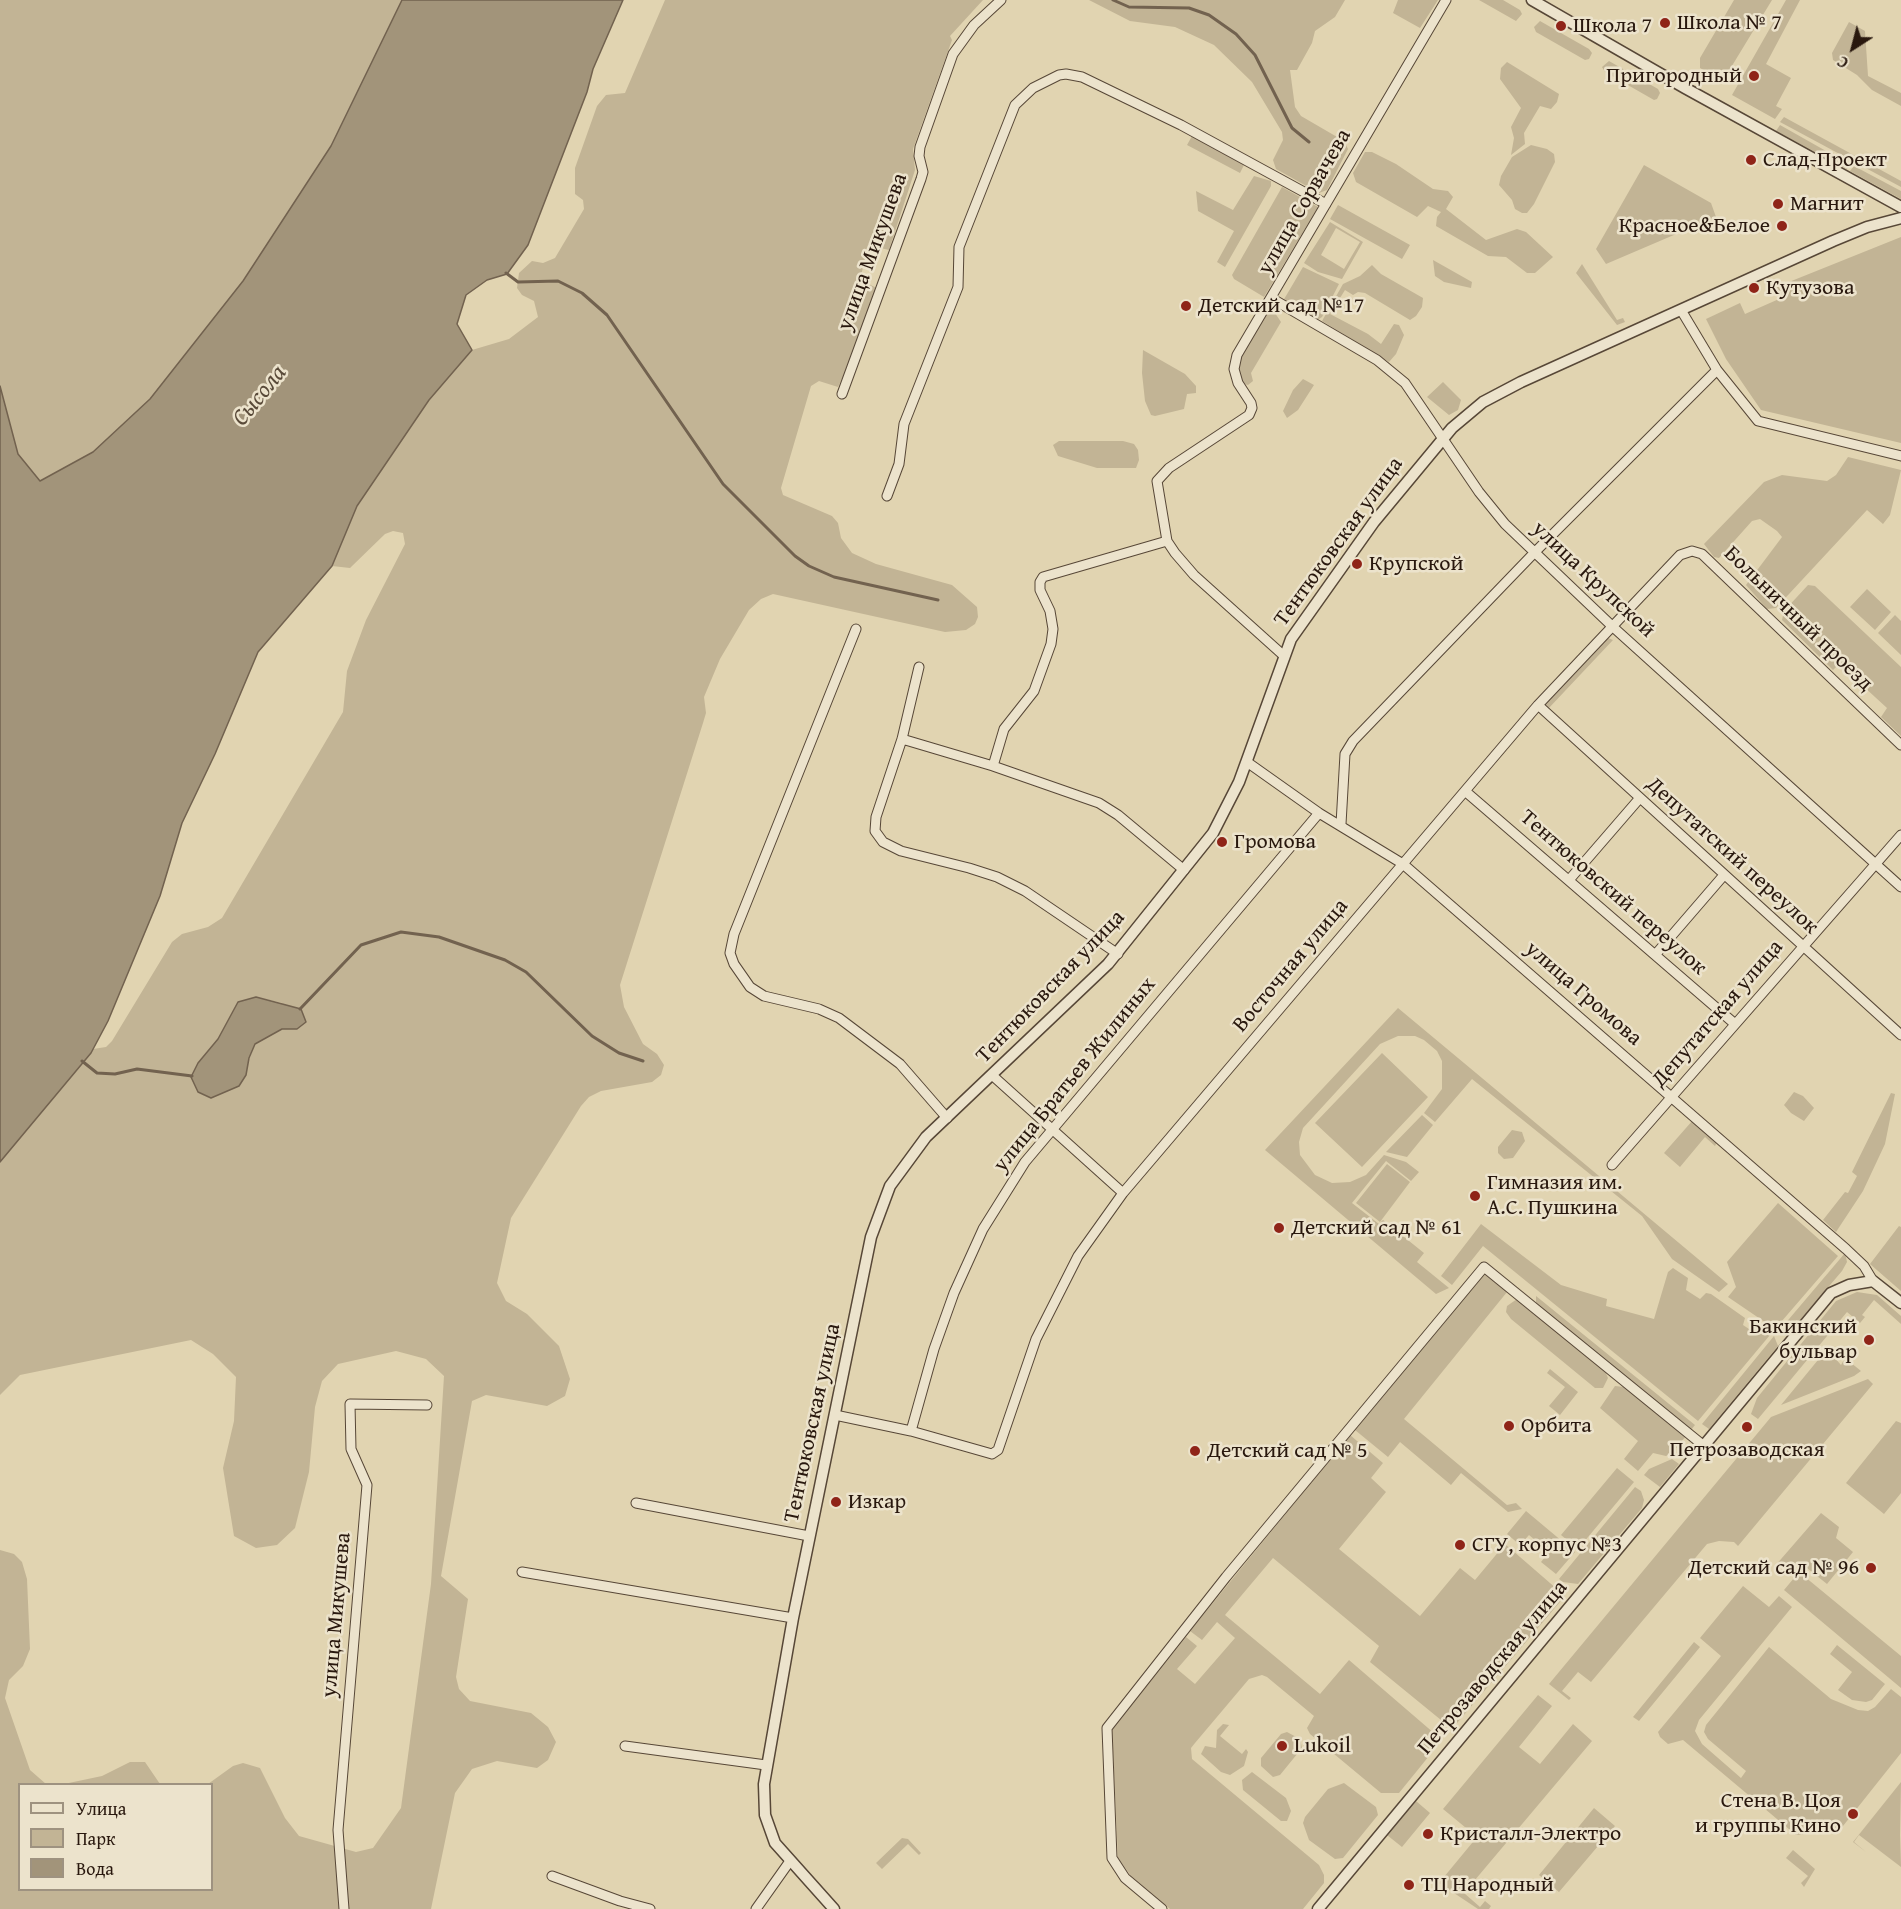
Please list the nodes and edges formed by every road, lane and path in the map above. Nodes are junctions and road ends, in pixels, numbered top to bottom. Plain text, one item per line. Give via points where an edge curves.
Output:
1 (1001, 0) edge
2 (1446, 0) edge
3 (1532, 0) edge
4 (1326, 204) junction
5 (1901, 207) edge
6 (1901, 218) edge
7 (1271, 298) junction
8 (1681, 310) junction
9 (1717, 370) junction
10 (842, 394) dead end
11 (1443, 437) junction
12 (1901, 456) edge
13 (887, 496) dead end
14 (1167, 541) junction
15 (1692, 550) joint
16 (1535, 552) junction
17 (1613, 627) junction
18 (856, 629) dead end
19 (1283, 655) junction
20 (919, 667) dead end
21 (1538, 705) junction
22 (902, 739) junction
23 (1901, 745) edge
24 (1247, 762) junction
25 (993, 766) junction
26 (1465, 791) junction
27 (1639, 799) junction
28 (1319, 813) junction
29 (1341, 824) junction
30 (1901, 835) edge
31 (1403, 864) junction
32 (1875, 864) junction
33 (1184, 870) junction
34 (1725, 875) junction
35 (1569, 880) junction
36 (1901, 887) edge
37 (1804, 946) junction
38 (1118, 954) junction
39 (1655, 955) junction
40 (1736, 1024) junction
41 (1901, 1035) edge
42 (993, 1076) junction
43 (1672, 1096) junction
44 (947, 1118) junction
45 (1051, 1130) junction
46 (1612, 1165) dead end
47 (1123, 1193) junction
48 (1873, 1281) junction
49 (1901, 1303) edge
50 (427, 1405) dead end
51 (835, 1415) junction
52 (911, 1431) junction
53 (1704, 1446) junction
54 (636, 1503) dead end
55 (810, 1536) junction
56 (522, 1572) dead end
57 (793, 1618) junction
58 (625, 1746) dead end
59 (766, 1765) junction
60 (790, 1861) junction
61 (552, 1876) dead end
62 (344, 1909) edge
63 (650, 1909) edge
64 (756, 1909) edge
65 (834, 1909) edge
66 (1162, 1909) edge
67 (1318, 1909) edge

1 - 10 street, улица Микушева via 974,25 954,54 920,147 921,179
2 - 4 street, улица Сорвачева
3 - 5 street
4 - 7 street, улица Сорвачева
4 - 13 street via 1181,125 1082,77 1059,75 1033,88 1015,105 958,247 958,287 904,424 902,452
6 - 8 street, Тентюковская улица via 1867,227
7 - 11 street, улица Крупской via 1377,360 1405,383
7 - 14 street, улица Сорвачева via 1237,356 1234,369 1252,408 1249,416 1169,468 1157,481
8 - 9 street
8 - 11 street, Тентюковская улица via 1506,390 1471,410
9 - 12 street via 1758,421
9 - 16 street
11 - 16 street, улица Крупской via 1479,492
11 - 19 street, Тентюковская улица via 1334,574 1302,619
14 - 19 street, улица Сорвачева via 1194,574
14 - 25 street via 1043,578 1040,590 1052,620 1051,644 1034,691 1004,729
15 - 17 street, Восточная улица via 1680,555
15 - 23 street, Больничный проезд via 1702,554
16 - 17 street, улица Крупской
16 - 29 street via 1353,741 1345,754
17 - 21 street, Восточная улица
17 - 32 street, улица Крупской
18 - 44 street via 734,934 730,953 750,987 764,996 819,1009 838,1018 900,1064
19 - 24 street, Тентюковская улица
20 - 22 street
21 - 26 street, Восточная улица
21 - 27 street, Депутатский переулок
22 - 25 street
22 - 38 street via 876,817 875,831 883,842 901,851 997,877 1060,912
24 - 28 street, улица Громова
24 - 33 street, Тентюковская улица via 1224,816
25 - 33 street via 1099,803
26 - 31 street, Восточная улица
26 - 35 street, Тентюковский переулок
27 - 34 street, Депутатский переулок
27 - 35 street
28 - 29 street, улица Громова
28 - 45 street, улица Братьев Жилиных
29 - 31 street, улица Громова
30 - 32 street, Депутатская улица
31 - 43 street, улица Громова
31 - 47 street, Восточная улица
32 - 36 street, улица Крупской
32 - 37 street, Депутатская улица
33 - 38 street, Тентюковская улица
34 - 37 street, Депутатский переулок
34 - 39 street
35 - 39 street, Тентюковский переулок
37 - 40 street, Депутатская улица
37 - 41 street, Депутатский переулок
38 - 42 street, Тентюковская улица
39 - 40 street, Тентюковский переулок
40 - 43 street, Депутатская улица
42 - 44 street, Тентюковская улица
42 - 45 street
43 - 46 street, Депутатская улица
43 - 48 street, улица Громова via 1846,1249
44 - 51 street, Тентюковская улица via 903,1165 882,1203 871,1237
45 - 47 street
45 - 52 street, улица Братьев Жилиных via 1025,1162 983,1228 934,1349
47 - 52 street, Восточная улица via 1078,1256 1036,1339 1001,1446 992,1454
48 - 49 street
48 - 53 street, Петрозаводская улица via 1831,1293
50 - 62 street, улица Микушева via 350,1404 351,1449 367,1485 338,1830
51 - 52 street
51 - 55 street, Тентюковская улица
53 - 66 street via 1484,1267 1107,1728 1112,1858 1125,1878
53 - 67 street, Петрозаводская улица
54 - 55 street
55 - 57 street, Тентюковская улица
56 - 57 street
57 - 59 street, Тентюковская улица
58 - 59 street
59 - 60 street, Тентюковская улица via 765,1815 776,1843
60 - 64 street
60 - 65 street, Тентюковская улица
61 - 63 street

